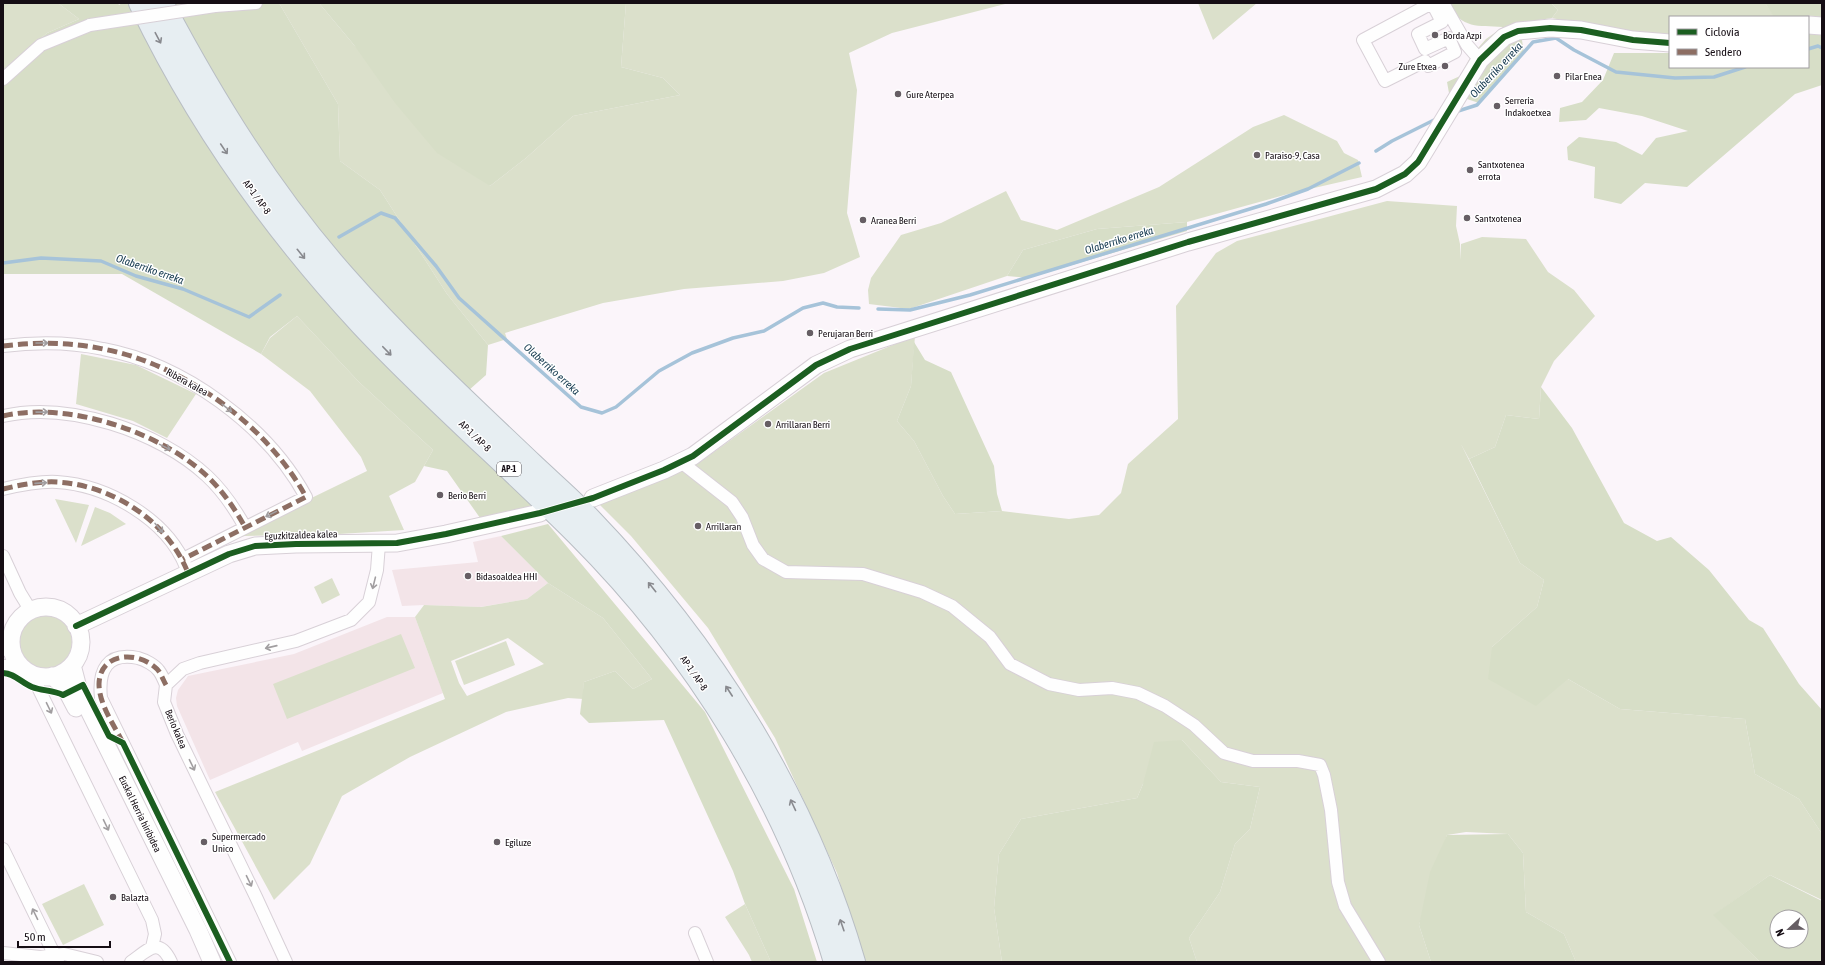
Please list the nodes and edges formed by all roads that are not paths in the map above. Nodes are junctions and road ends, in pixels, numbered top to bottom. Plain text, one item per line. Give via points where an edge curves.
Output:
1 (140, 3) edge
2 (162, 3) edge
3 (256, 3) edge
4 (1443, 3) edge
5 (1809, 25) edge
6 (1822, 26) edge
7 (1363, 40) joint
8 (1669, 43) edge
9 (1480, 60) junction
10 (3, 79) edge
11 (3, 346) edge
12 (3, 416) edge
13 (681, 462) junction
14 (3, 489) edge
15 (593, 498) dead end
16 (540, 513) dead end
17 (245, 526) junction
18 (379, 544) junction
19 (3, 556) edge
20 (186, 566) junction
21 (31, 611) junction
22 (76, 626) junction
23 (7, 646) edge
24 (72, 665) junction
25 (3, 666) edge
26 (26, 669) junction
27 (52, 676) junction
28 (166, 685) junction
29 (3, 849) edge
30 (695, 933) dead end
31 (152, 947) junction
32 (3, 953) edge
33 (56, 959) edge
34 (97, 962) edge
35 (131, 962) edge
36 (171, 962) edge
37 (201, 962) edge
38 (212, 962) edge
39 (230, 962) edge
40 (286, 962) edge
41 (707, 962) edge
42 (835, 962) edge
43 (854, 962) edge
44 (1379, 962) edge

1 -> 42 highway, AP-1 / AP-8 / AP-1 via 215,136 269,213 328,287 392,357 592,549 660,625 729,726 769,797 802,871
43 -> 2 highway, AP-1 / AP-8 / AP-1 via 819,863 785,788 745,716 698,646 644,578 586,515 406,343 317,245 284,202 206,85
3 - 10 street, bridge via 214,6 90,25 41,45
4 - 9 street via 1466,45
5 - 6 street
7 - 7 street via 1432,3 1442,22 1418,34 1425,50 1449,38 1455,52 1428,66 1425,61 1386,81
8 - 9 street via 1633,40 1581,30 1523,30 1504,37
9 - 13 street via 1418,162 1405,174 1376,189 1194,241 850,349 816,366 732,429
11 -> 17 street, Ribera kalea via 59,343 104,349 142,360 177,375 213,396 249,425 282,459 306,497
12 -> 17 street via 18,412 58,412 90,417 134,431 177,452 207,476 234,508
13 - 15 street
13 - 44 street via 732,502 742,517 753,545 763,559 786,572 863,574 922,592 952,606 990,637 1010,664 1049,684 1079,690 1112,688 1138,693 1194,724 1224,753 1253,761 1298,760 1320,765 1331,810 1338,882 1345,906
14 -> 20 street via 22,484 57,482 95,488 134,508 153,522
16 - 18 street, Eguzkitzaldea kalea via 446,534
17 - 20 street
18 - 20 street, Eguzkitzaldea kalea via 311,543 255,546
18 -> 28 street via 377,570 369,602 351,620 296,641 200,662 183,669
19 - 21 street
20 - 22 street, Eguzkitzaldea kalea
21 - 22 street via 38,608 53,608 66,614
21 - 23 street via 17,623
22 - 24 street via 81,642
23 - 26 street
24 - 27 street via 60,674
24 - 38 street, Euskal Herria hiribidea via 78,688
25 - 26 street
26 - 27 street via 41,677
26 -> 31 street via 152,920 155,934
27 - 37 street, Euskal Herria hiribidea via 68,692
28 - 39 street via 158,670 145,660 125,656 112,660 103,669 99,683 101,698
28 -> 40 street, Berio kalea via 164,702 177,734
33 -> 29 street
30 - 41 street
31 - 35 street
31 - 36 street via 165,951
32 - 33 street
33 - 34 street via 64,954

